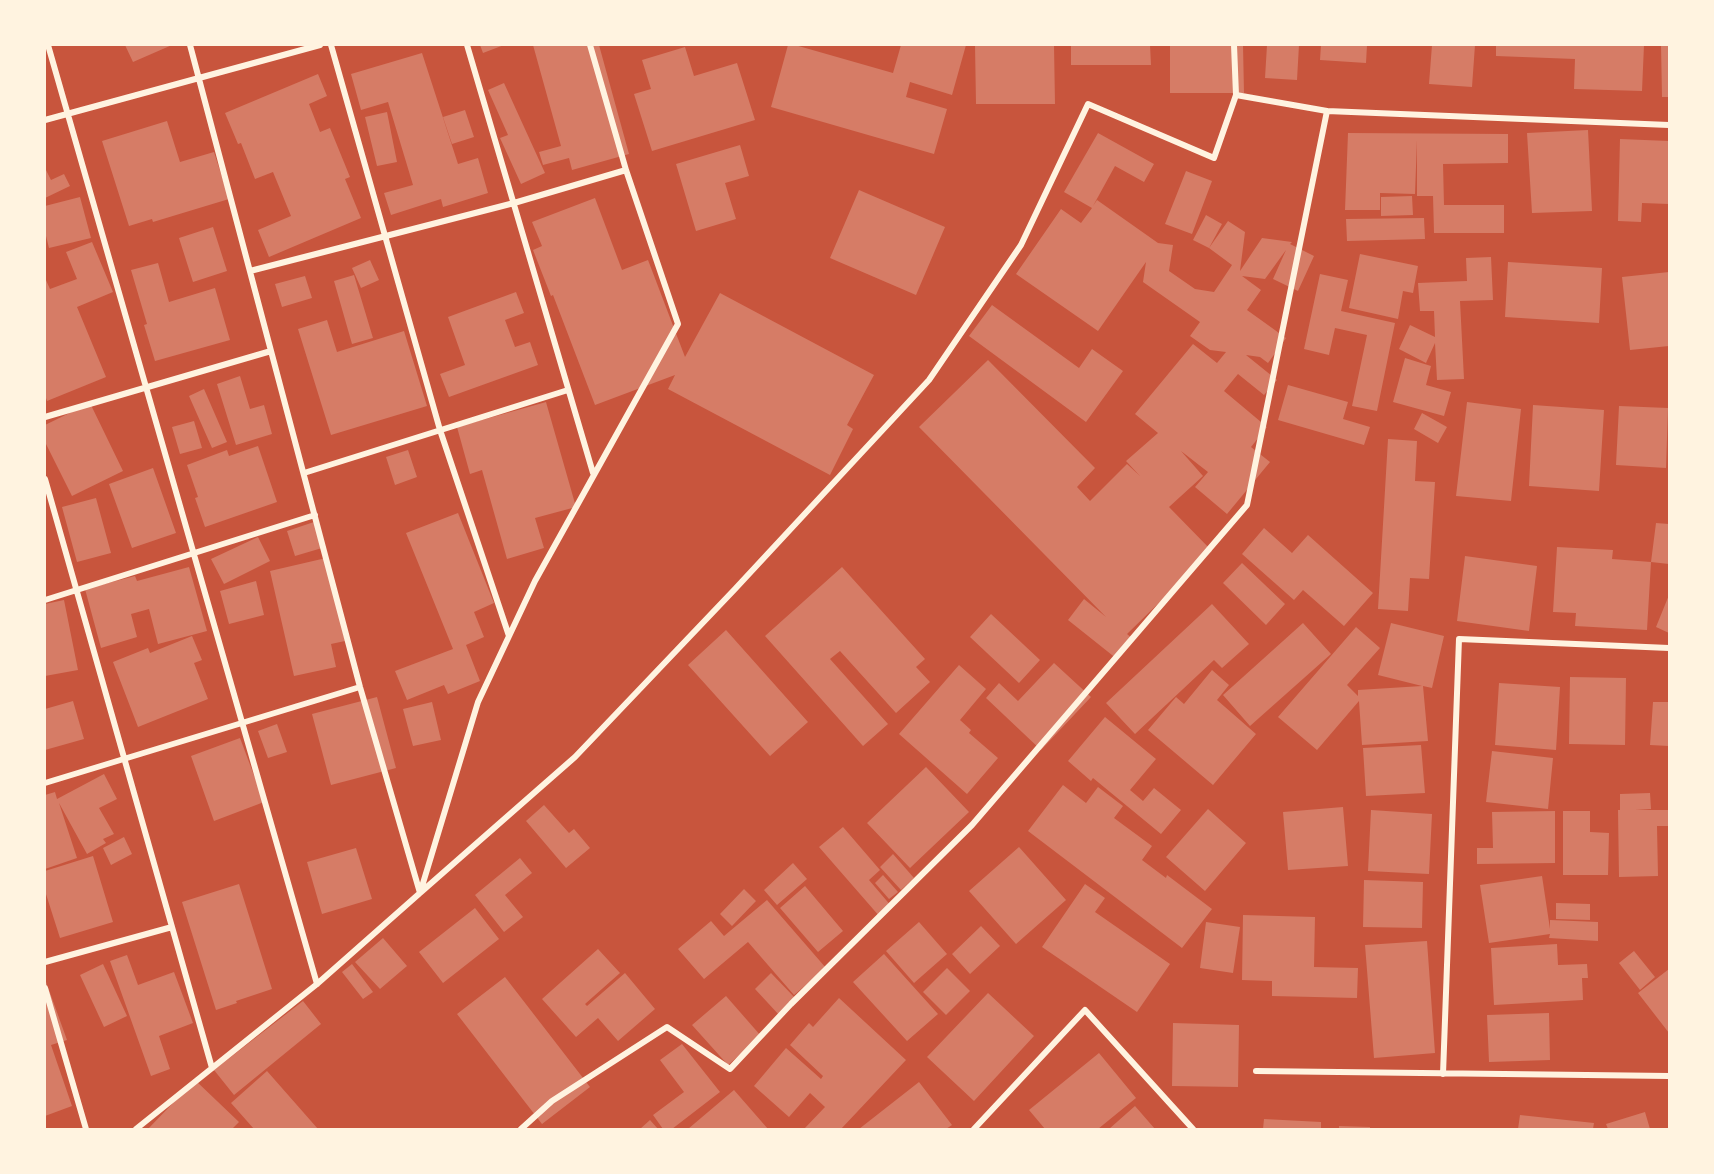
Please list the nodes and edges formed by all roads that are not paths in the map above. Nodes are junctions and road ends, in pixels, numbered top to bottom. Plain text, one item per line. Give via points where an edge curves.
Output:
1 (48, 45) edge
2 (190, 45) edge
3 (320, 45) edge
4 (331, 45) edge
5 (467, 45) edge
6 (590, 45) edge
7 (1234, 45) edge
8 (199, 78) junction
9 (1236, 95) junction
10 (1327, 111) junction
11 (68, 114) junction
12 (45, 120) edge
13 (1669, 125) edge
14 (626, 170) junction
15 (514, 203) junction
16 (386, 236) junction
17 (250, 270) junction
18 (271, 351) junction
19 (146, 387) junction
20 (568, 390) junction
21 (45, 417) edge
22 (440, 430) junction
23 (304, 473) junction
24 (593, 474) junction
25 (45, 479) edge
26 (315, 515) junction
27 (193, 553) junction
28 (76, 590) junction
29 (45, 600) edge
30 (509, 636) junction
31 (1669, 648) edge
32 (360, 687) junction
33 (242, 723) junction
34 (124, 759) junction
35 (45, 783) edge
36 (420, 893) junction
37 (172, 927) junction
38 (45, 962) edge
39 (317, 984) junction
40 (45, 988) edge
41 (212, 1068) junction
42 (1256, 1071) dead end
43 (1443, 1074) junction
44 (1669, 1076) edge
45 (86, 1129) edge
46 (136, 1129) edge
47 (521, 1129) edge
48 (974, 1129) edge
49 (1193, 1129) edge

1 - 11 street
2 - 8 street
3 - 8 street
4 - 16 street
5 - 15 street
6 - 14 street
7 - 9 street
8 - 11 street
8 - 17 street
9 - 10 street
9 - 36 street via 1214,158 1089,104 1021,245 929,380 575,758
10 - 13 street
10 - 47 street via 1247,505 972,825 730,1069 667,1027 552,1101
11 - 12 street
11 - 19 street
14 - 15 street
14 - 24 street via 678,324
15 - 16 street
15 - 20 street
16 - 17 street
16 - 22 street
17 - 18 street
18 - 19 street
18 - 23 street
19 - 21 street
19 - 27 street
20 - 22 street
20 - 24 street
22 - 23 street
22 - 30 street
23 - 26 street
24 - 30 street
25 - 28 street
26 - 27 street
26 - 32 street
27 - 28 street
27 - 33 street
28 - 29 street
28 - 34 street
30 - 36 street via 478,702
31 - 43 street via 1459,639
32 - 33 street
32 - 36 street
33 - 34 street
33 - 39 street
34 - 35 street
34 - 37 street
36 - 39 street
37 - 38 street
37 - 41 street
39 - 41 street
40 - 45 street
41 - 46 street
42 - 43 street
43 - 44 street
48 - 49 street via 1085,1010

